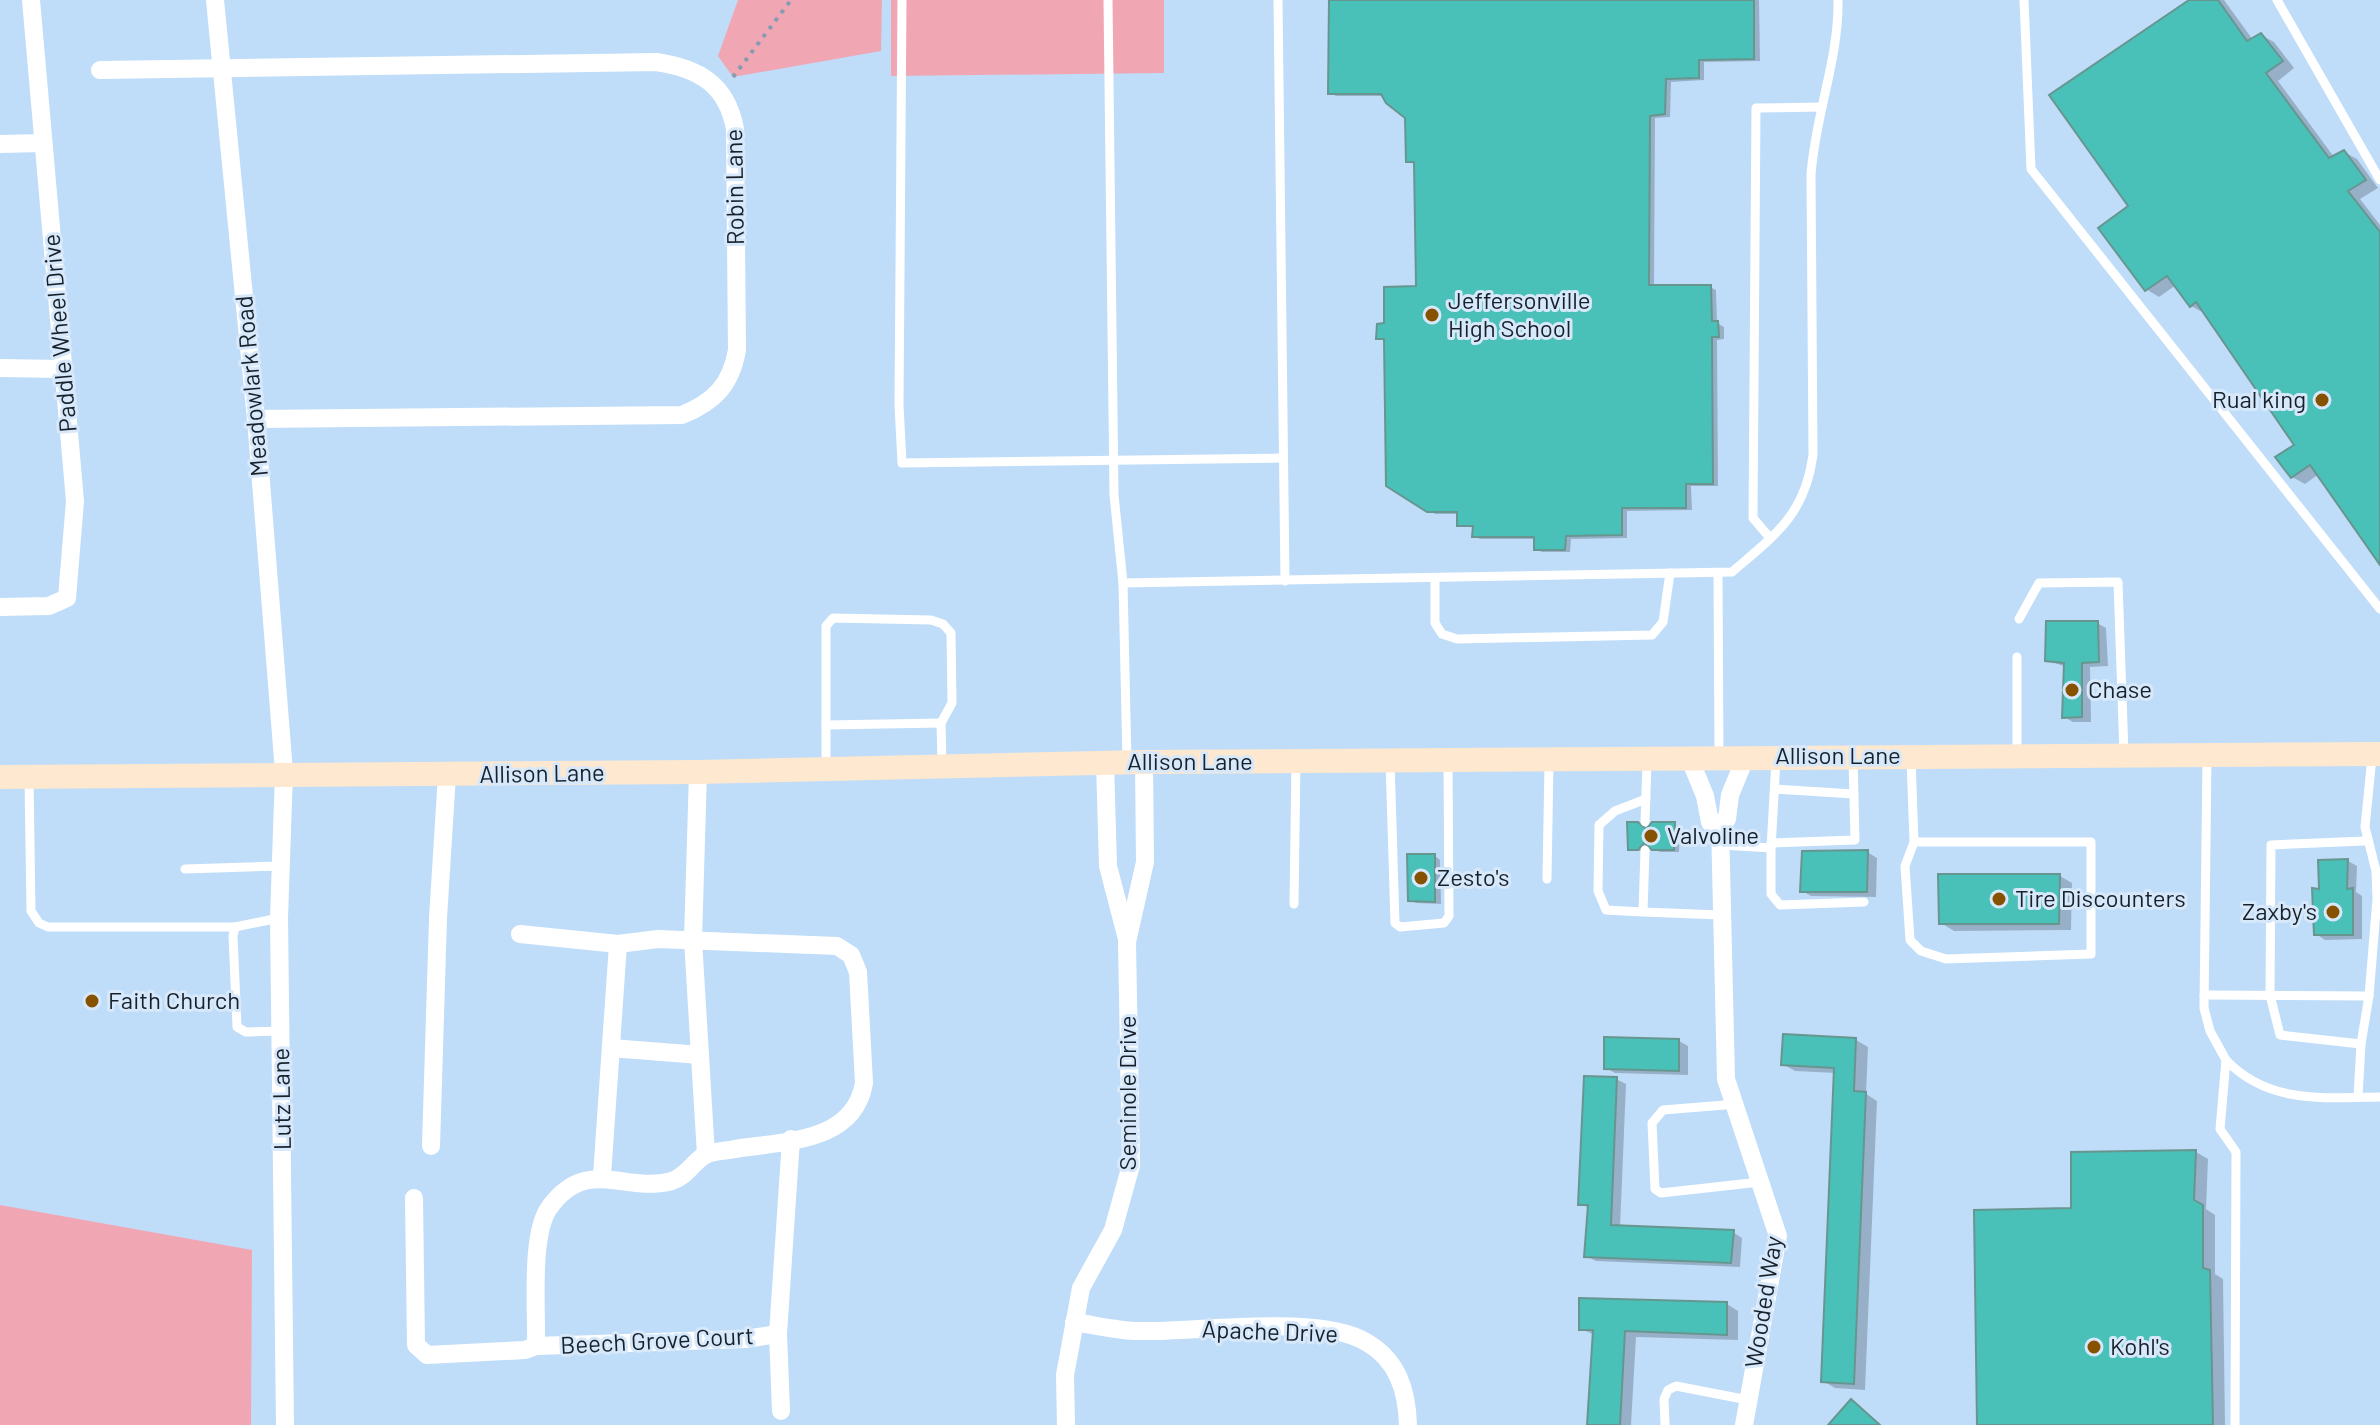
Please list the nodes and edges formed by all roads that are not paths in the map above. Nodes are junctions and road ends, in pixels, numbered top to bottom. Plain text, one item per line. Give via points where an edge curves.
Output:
1 (31, 0) edge
2 (215, 0) edge
3 (902, 0) edge
4 (1108, 0) edge
5 (1278, 0) edge
6 (1838, 0) edge
7 (2024, 0) edge
8 (2277, 0) edge
9 (222, 67) junction
10 (100, 70) dead end
11 (1822, 107) junction
12 (43, 143) junction
13 (0, 144) edge
14 (2380, 180) edge
15 (0, 368) edge
16 (63, 369) junction
17 (256, 419) junction
18 (1282, 458) junction
19 (1114, 461) junction
20 (1770, 538) junction
21 (1670, 573) junction
22 (1718, 573) junction
23 (1435, 578) junction
24 (1285, 581) junction
25 (1123, 583) junction
26 (0, 607) edge
27 (2380, 609) edge
28 (2019, 619) dead end
29 (2017, 657) dead end
30 (941, 723) junction
31 (826, 725) junction
32 (2207, 753) junction
33 (2124, 754) junction
34 (2376, 754) edge
35 (1911, 755) junction
36 (2017, 755) junction
37 (1746, 756) junction
38 (1777, 756) junction
39 (1853, 756) junction
40 (1647, 757) junction
41 (1689, 757) junction
42 (1719, 757) junction
43 (1549, 758) junction
44 (1448, 760) junction
45 (1296, 761) junction
46 (1390, 761) junction
47 (1125, 762) junction
48 (942, 765) junction
49 (826, 767) junction
50 (284, 772) junction
51 (698, 772) junction
52 (447, 775) junction
53 (29, 776) junction
54 (0, 777) edge
55 (1775, 789) junction
56 (1854, 794) junction
57 (1646, 799) junction
58 (1645, 822) dead end
59 (1720, 823) junction
60 (2365, 841) junction
61 (1914, 842) junction
62 (1721, 845) junction
63 (1771, 846) junction
64 (1645, 850) dead end
65 (281, 866) junction
66 (185, 869) dead end
67 (1547, 879) dead end
68 (1864, 902) dead end
69 (1294, 904) dead end
70 (1643, 912) junction
71 (1721, 915) junction
72 (279, 918) junction
73 (235, 927) junction
74 (520, 934) dead end
75 (693, 940) junction
76 (1127, 942) junction
77 (618, 944) junction
78 (2204, 995) junction
79 (2270, 995) junction
80 (2369, 996) junction
81 (281, 1031) junction
82 (2361, 1044) junction
83 (611, 1048) junction
84 (700, 1055) junction
85 (2226, 1060) junction
86 (1734, 1097) junction
87 (2358, 1097) junction
88 (2380, 1097) edge
89 (791, 1139) junction
90 (431, 1146) dead end
91 (706, 1155) junction
92 (602, 1176) junction
93 (1760, 1182) junction
94 (414, 1198) dead end
95 (1074, 1322) junction
96 (778, 1334) junction
97 (536, 1346) junction
98 (1748, 1400) junction
99 (781, 1411) dead end
100 (285, 1425) edge
101 (1066, 1425) edge
102 (1408, 1425) edge
103 (1665, 1425) edge
104 (1744, 1425) edge
105 (2235, 1425) edge

1 - 12 street, Paddle Wheel Drive
2 - 9 street, Meadowlark Road
3 - 19 lane via 902,463
4 - 19 lane
5 - 18 lane
6 - 11 lane via 1837,46
7 - 27 lane via 2031,169
8 - 14 lane
9 - 10 street, Robin Lane
9 - 17 street, Meadowlark Road
9 - 17 street, Robin Lane via 656,62 700,73 727,100 735,129 737,350 728,382 704,406 682,415
11 - 20 lane via 1811,175 1813,455 1800,505
11 - 20 lane via 1756,108 1753,518
12 - 13 street
12 - 16 street, Paddle Wheel Drive
15 - 16 street
16 - 26 street, Paddle Wheel Drive via 75,501 67,598 49,606
17 - 50 street, Meadowlark Road
18 - 19 lane
18 - 24 lane
19 - 25 lane
20 - 22 lane via 1732,572
21 - 22 lane
21 - 23 lane
21 - 23 lane via 1663,622 1652,635 1517,638 1457,639 1442,634 1435,623
22 - 42 lane
23 - 24 lane
24 - 25 lane
25 - 47 lane
28 - 33 lane via 2039,583 2118,582
29 - 36 lane
30 - 31 lane
30 - 31 lane via 952,703 951,633 943,624 833,618 826,626
30 - 48 lane
31 - 49 lane
32 - 33 main road, Allison Lane
32 - 34 main road, Allison Lane
32 - 78 lane
33 - 36 main road, Allison Lane
34 - 60 lane
35 - 36 main road, Allison Lane
35 - 39 main road, Allison Lane
35 - 61 lane
37 - 38 main road, Allison Lane
37 - 42 main road, Allison Lane
37 - 59 street via 1730,795 1727,819
38 - 39 main road, Allison Lane
38 - 55 lane
39 - 56 lane
40 - 41 main road, Allison Lane
40 - 43 main road, Allison Lane
40 - 57 lane
41 - 42 main road, Allison Lane
41 - 59 street via 1710,822
43 - 44 main road, Allison Lane
43 - 67 lane
44 - 46 main road, Allison Lane
44 - 46 lane via 1449,916 1444,923 1400,927 1395,923
45 - 46 main road, Allison Lane
45 - 47 main road, Allison Lane
45 - 69 lane
47 - 48 main road, Allison Lane
47 - 76 street, Seminole Drive via 1108,866
47 - 76 street, Seminole Drive via 1145,862
48 - 49 main road, Allison Lane
49 - 51 main road, Allison Lane
50 - 52 main road, Allison Lane
50 - 53 main road, Allison Lane
50 - 65 street, Lutz Lane
51 - 52 main road, Allison Lane
51 - 75 street
52 - 90 street
53 - 54 main road, Allison Lane
53 - 73 lane via 31,911 39,923
55 - 56 lane
55 - 63 lane
56 - 63 lane via 1855,840
57 - 58 lane
57 - 70 lane via 1615,811 1599,825 1598,891 1606,910
59 - 62 street, Wooded Way
60 - 79 lane via 2271,845
60 - 80 lane via 2374,863 2377,899
61 - 61 lane via 1905,866 1910,940 1921,951 1946,959 2091,954 2091,842
62 - 63 lane
62 - 71 street, Wooded Way
63 - 68 lane via 1771,894 1780,905
64 - 70 lane
65 - 66 lane
65 - 72 street, Lutz Lane
70 - 71 lane
71 - 86 street, Wooded Way via 1726,1079
72 - 73 lane
72 - 81 street, Lutz Lane
73 - 81 lane via 237,1027 246,1032
74 - 77 street
75 - 77 street
75 - 84 street
75 - 89 street via 837,946 851,955 858,972 861,1101 828,1133
76 - 95 street, Seminole Drive via 1131,1165 1113,1230 1081,1288
77 - 83 street
78 - 79 lane
78 - 85 lane via 2210,1031
79 - 80 lane
79 - 82 lane via 2280,1035
80 - 82 lane
81 - 100 street, Lutz Lane
82 - 87 lane
83 - 84 street
83 - 92 street
84 - 91 street
85 - 87 lane via 2239,1074 2277,1093
85 - 105 lane via 2220,1129 2236,1152
86 - 93 street, Wooded Way
86 - 93 lane via 1656,1115 1655,1189 1661,1193
87 - 88 lane
89 - 91 street
89 - 96 street, Beech Grove Court
91 - 92 street via 671,1181 641,1184
92 - 97 street, Beech Grove Court via 584,1180 558,1199 540,1225
93 - 98 street, Wooded Way via 1778,1236
94 - 97 street, Beech Grove Court via 416,1345 427,1355
95 - 101 street, Seminole Drive via 1065,1375
95 - 102 street, Apache Drive via 1133,1331 1298,1328 1346,1333 1367,1342 1399,1375
96 - 97 street, Beech Grove Court
96 - 99 street, Beech Grove Court
98 - 103 lane via 1676,1386 1664,1399
98 - 104 street, Wooded Way

